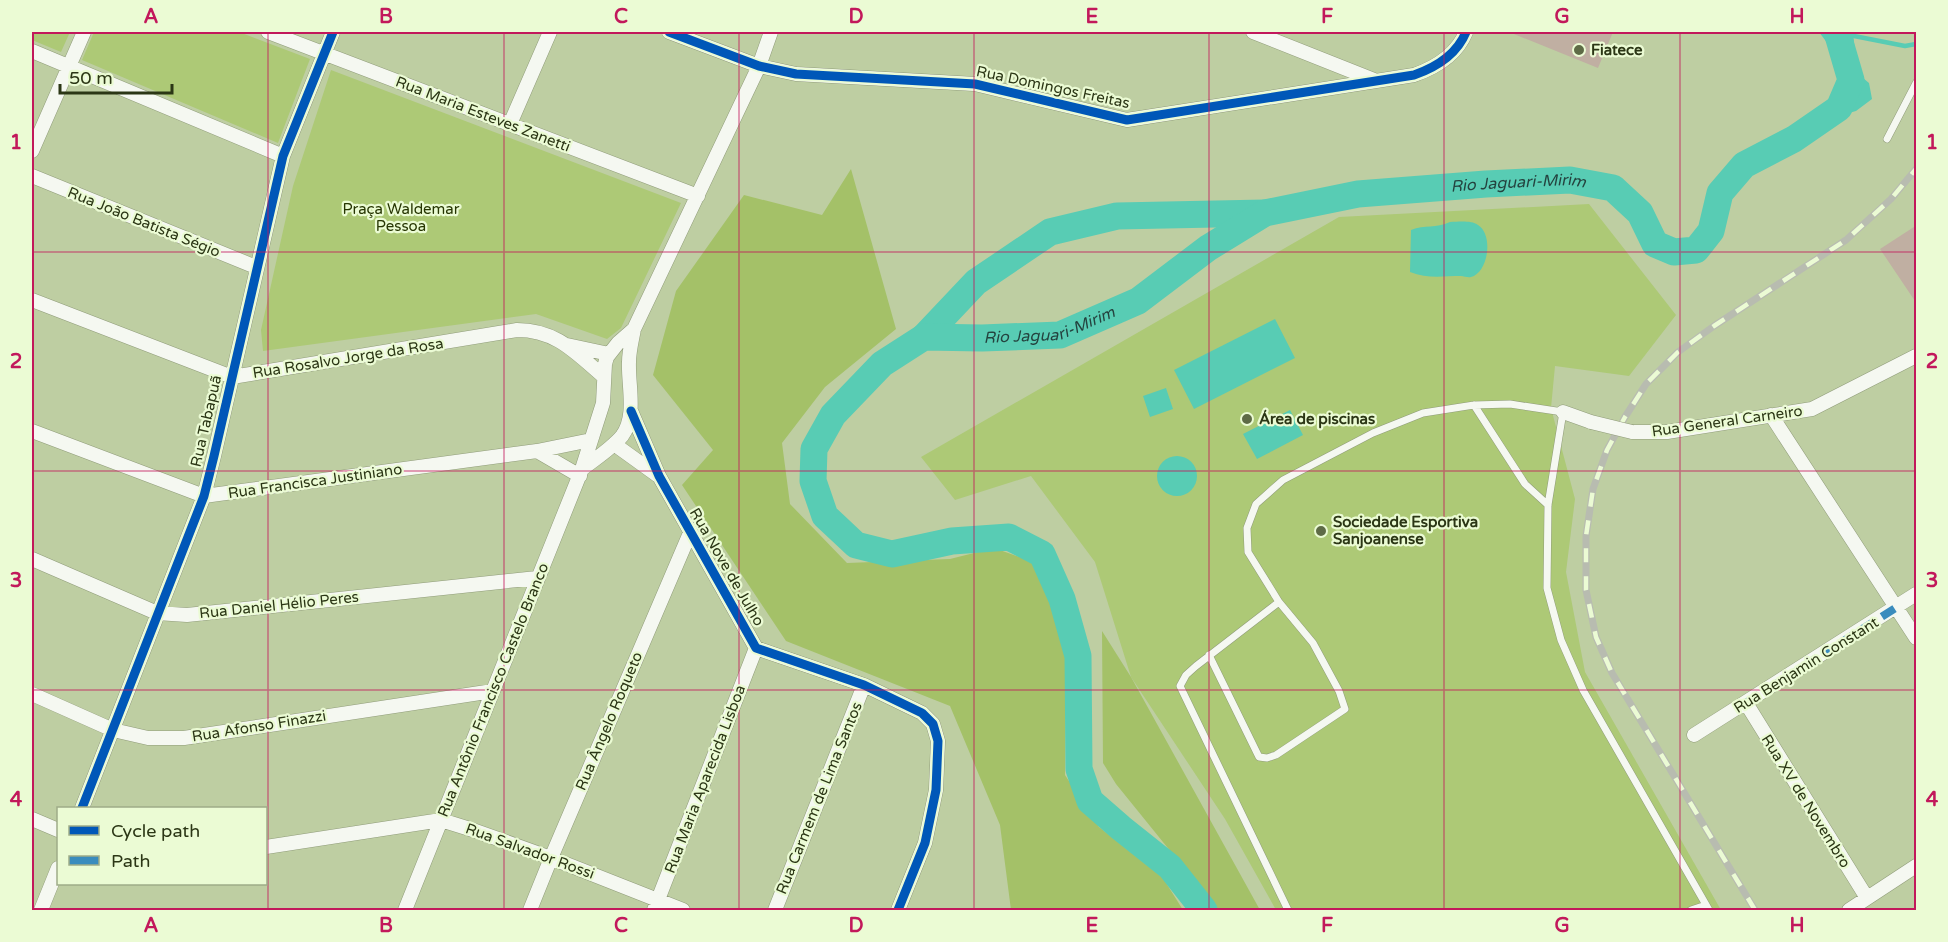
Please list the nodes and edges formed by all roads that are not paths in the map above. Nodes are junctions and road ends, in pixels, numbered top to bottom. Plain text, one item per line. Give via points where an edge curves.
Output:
1 (84, 32) edge
2 (268, 32) edge
3 (333, 32) edge
4 (550, 32) edge
5 (669, 32) edge
6 (771, 32) edge
7 (1253, 32) edge
8 (1466, 32) edge
9 (32, 51) edge
10 (324, 53) junction
11 (69, 66) junction
12 (759, 66) junction
13 (1375, 81) junction
14 (1917, 83) edge
15 (510, 124) junction
16 (1887, 138) dead end
17 (32, 151) edge
18 (283, 156) junction
19 (32, 176) edge
20 (698, 196) junction
21 (256, 267) junction
22 (32, 300) edge
23 (634, 329) junction
24 (566, 345) junction
25 (609, 354) junction
26 (1917, 356) edge
27 (603, 375) junction
28 (232, 376) junction
29 (1474, 405) junction
30 (631, 411) junction
31 (1563, 412) junction
32 (1771, 415) junction
33 (32, 431) edge
34 (591, 440) junction
35 (614, 444) junction
36 (537, 451) junction
37 (581, 472) junction
38 (658, 476) junction
39 (204, 496) junction
40 (1548, 505) junction
41 (690, 533) junction
42 (32, 559) edge
43 (537, 579) junction
44 (1917, 594) edge
45 (1279, 602) junction
46 (1897, 606) junction
47 (157, 613) junction
48 (1917, 638) edge
49 (756, 648) junction
50 (1209, 655) junction
51 (864, 685) junction
52 (493, 691) junction
53 (32, 694) edge
54 (1746, 703) junction
55 (113, 730) junction
56 (1694, 735) dead end
57 (82, 807) edge
58 (32, 819) edge
59 (441, 820) junction
60 (57, 830) edge
61 (267, 847) edge
62 (551, 858) junction
63 (1917, 866) edge
64 (57, 870) edge
65 (1867, 898) junction
66 (656, 906) edge
67 (1708, 908) edge
68 (1288, 909) edge
69 (41, 910) edge
70 (405, 910) edge
71 (530, 910) edge
72 (682, 910) edge
73 (775, 910) edge
74 (898, 910) edge
75 (1691, 910) edge
76 (1849, 910) edge

1 - 11 street
2 - 10 street, Rua Maria Esteves Zanetti
3 - 10 street, Rua Tabapuã
4 - 15 street
5 - 12 street, Rua Domingos Freitas
6 - 12 street, Rua Antônio Francisco Castelo Branco
7 - 13 street
8 - 13 street, Rua Domingos Freitas via 1462,42 1431,69
9 - 11 street
10 - 15 street, Rua Maria Esteves Zanetti
10 - 18 street, Rua Tabapuã
11 - 17 street
11 - 18 street
12 - 13 street, Rua Domingos Freitas via 796,74 975,84 1127,120
12 - 20 street, Rua Antônio Francisco Castelo Branco
14 - 16 lane
15 - 20 street, Rua Maria Esteves Zanetti
18 - 21 street, Rua Tabapuã
19 - 21 street, Rua João Batista Ségio
20 - 23 street, Rua Antônio Francisco Castelo Branco
21 - 28 street, Rua Tabapuã
22 - 28 street, Rua Rosalvo Jorge da Rosa
23 - 25 street, Rua Antônio Francisco Castelo Branco
23 - 30 street, Rua Antônio Francisco Castelo Branco via 629,358
24 - 25 street, Rua Rosalvo Jorge da Rosa
24 - 27 street, Rua Rosalvo Jorge da Rosa
24 - 28 street, Rua Rosalvo Jorge da Rosa via 546,333 517,330
25 - 27 street, Rua Antônio Francisco Castelo Branco
26 - 32 street, Rua General Carneiro via 1812,409
27 - 34 street, Rua Antônio Francisco Castelo Branco via 603,403
28 - 39 street, Rua Tabapuã
29 - 31 lane via 1510,404
29 - 40 lane via 1525,484
29 - 45 lane via 1423,413 1373,433 1283,480 1256,504 1246,528 1248,552
30 - 35 street, Rua Antônio Francisco Castelo Branco
30 - 38 street, Rua Nove de Julho
31 - 32 street, Rua General Carneiro, bridge via 1632,432 1667,432
31 - 40 lane
32 - 46 street
33 - 39 street, Rua Francisca Justiniano
34 - 36 street, Rua Francisca Justiniano
34 - 37 street, Rua Antônio Francisco Castelo Branco
35 - 37 street, Rua Antônio Francisco Castelo Branco
35 - 38 street
36 - 37 street
36 - 39 street, Rua Francisca Justiniano
37 - 43 street, Rua Antônio Francisco Castelo Branco
38 - 41 street, Rua Nove de Julho
39 - 47 street, Rua Tabapuã
40 - 67 lane via 1548,588 1561,640 1583,690
41 - 49 street, Rua Nove de Julho
41 - 62 street, Rua Ângelo Roqueto
42 - 47 street, Rua Daniel Hélio Peres
43 - 47 street, Rua Daniel Hélio Peres via 187,615
43 - 52 street, Rua Antônio Francisco Castelo Branco
44 - 46 street, Rua Benjamin Constant
45 - 50 lane
45 - 50 lane via 1313,643 1345,709 1276,755 1259,757
46 - 48 street
46 - 54 street, Rua Benjamin Constant
47 - 55 street, Rua Tabapuã
49 - 51 street, Rua Nove de Julho
49 - 66 street, Rua Maria Aparecida Lisboa
50 - 68 lane via 1186,675 1180,686
51 - 73 street, Rua Carmem de Lima Santos
51 - 74 street, Rua Nove de Julho via 922,713 933,724 938,741 936,790 925,843
52 - 55 street, Rua Afonso Finazzi via 184,738 148,738
52 - 59 street, Rua Antônio Francisco Castelo Branco
53 - 55 street, Rua Afonso Finazzi
54 - 56 street, Rua Benjamin Constant
54 - 65 street, Rua XV de Novembro
55 - 57 street, Rua Tabapuã
58 - 60 street
59 - 61 street, Rua Salvador Rossi
59 - 62 street, Rua Salvador Rossi
59 - 70 street, Rua Antônio Francisco Castelo Branco
62 - 66 street, Rua Salvador Rossi
62 - 71 street, Rua Ângelo Roqueto
63 - 65 street
64 - 69 street
65 - 76 street
66 - 72 street, Rua Salvador Rossi
67 - 75 lane

